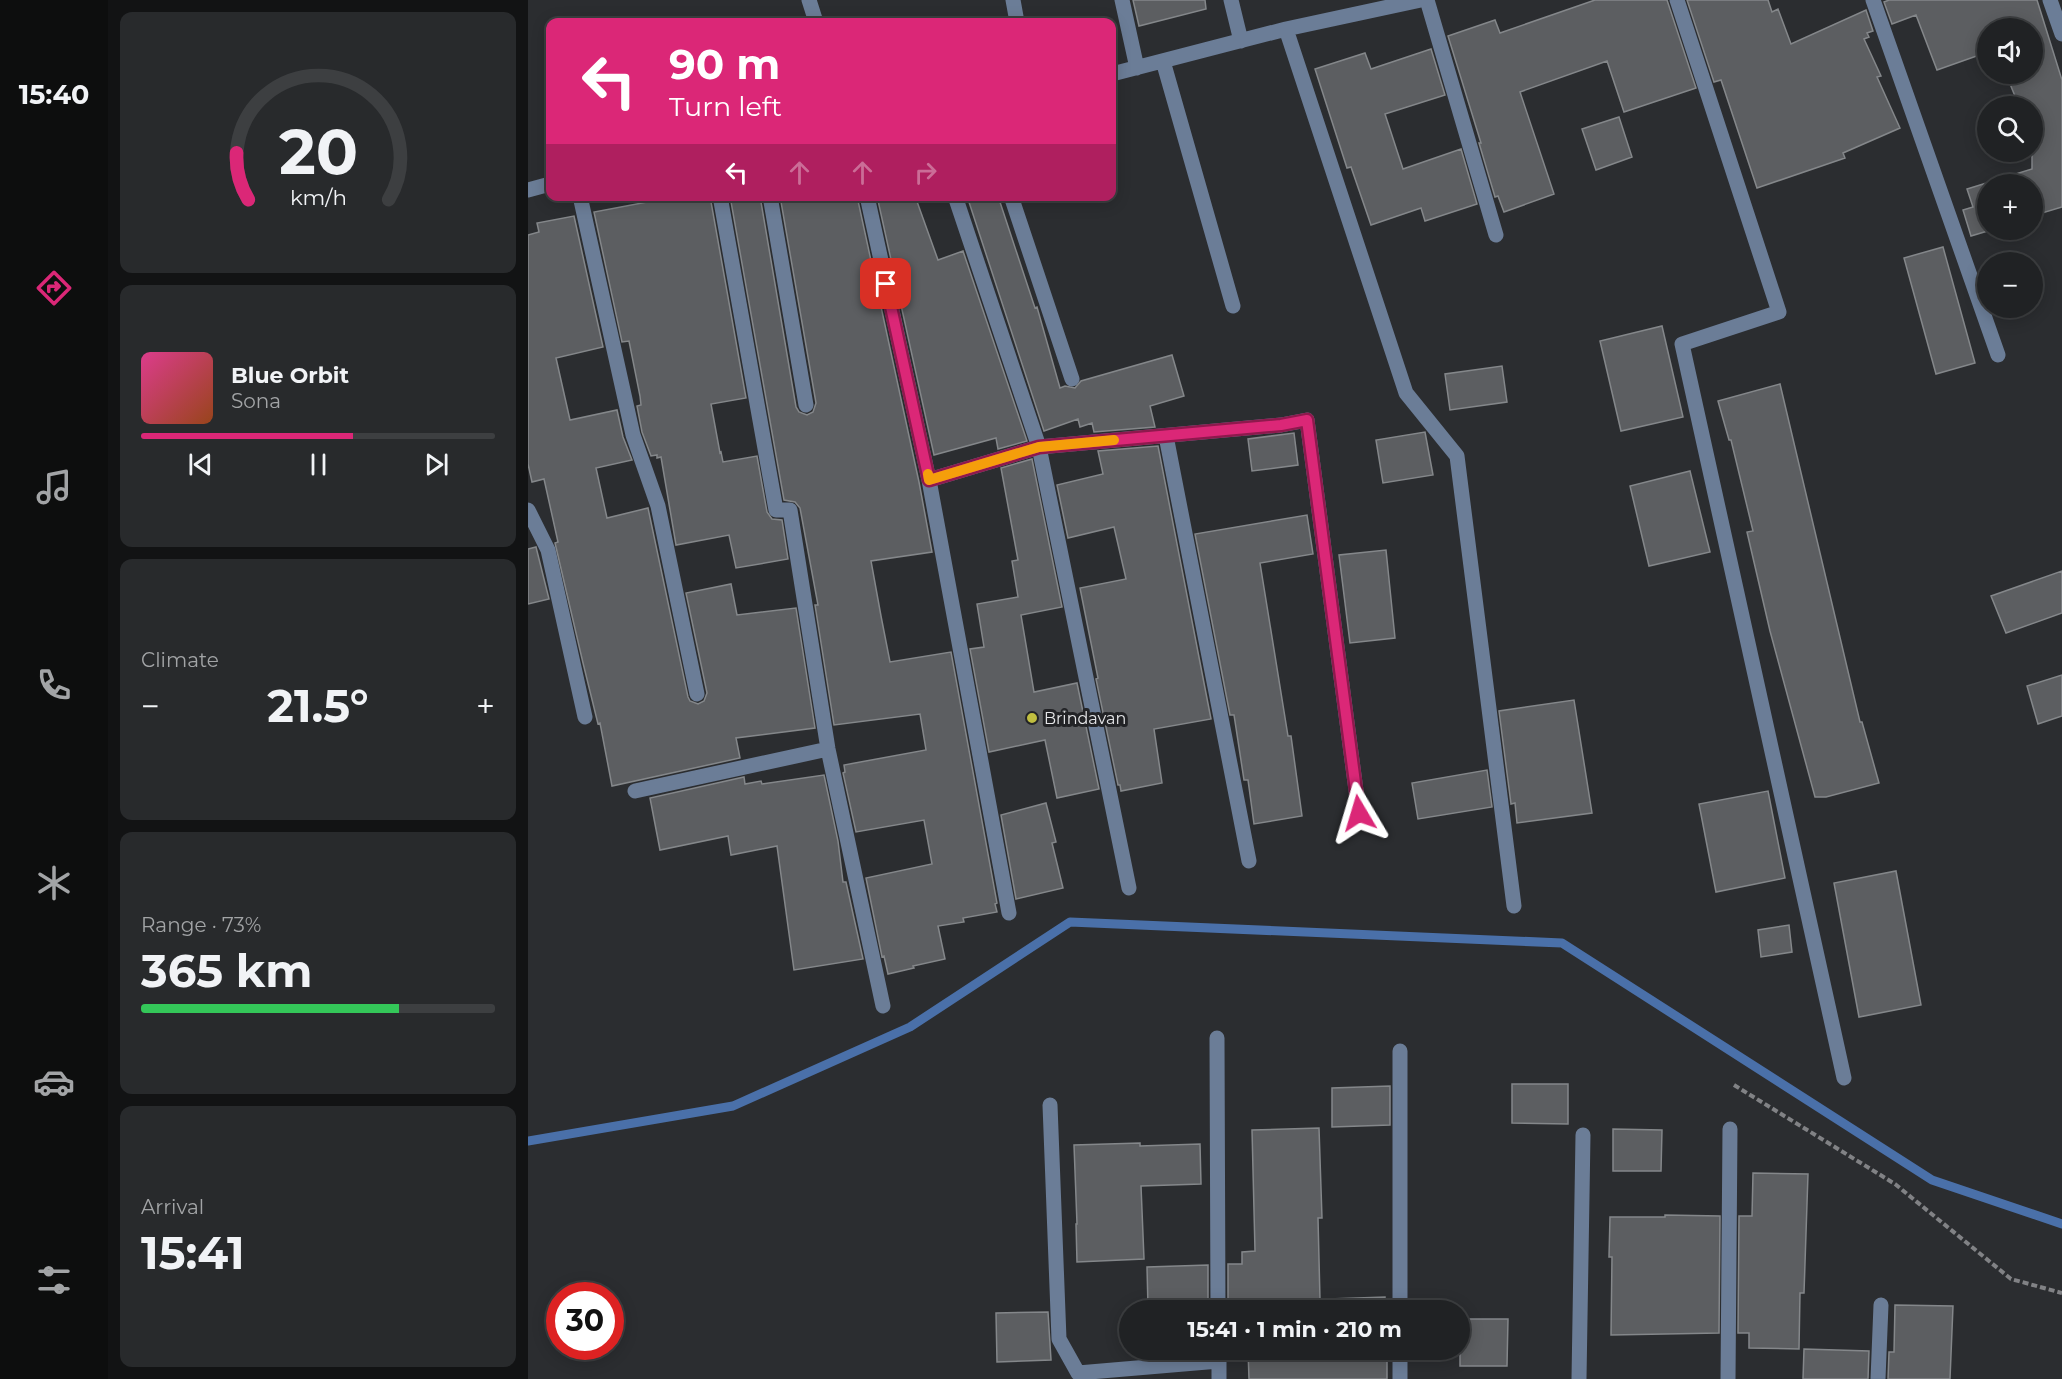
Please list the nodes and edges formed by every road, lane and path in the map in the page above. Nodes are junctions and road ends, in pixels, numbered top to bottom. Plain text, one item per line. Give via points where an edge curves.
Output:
1 (808, 0) edge
2 (1013, 0) edge
3 (1122, 0) edge
4 (1231, 0) edge
5 (1421, 0) edge
6 (1427, 0) edge
7 (1677, 0) edge
8 (1873, 0) edge
9 (2050, 0) edge
10 (815, 18) edge
11 (1016, 18) edge
12 (1286, 29) junction
13 (2062, 34) edge
14 (1241, 41) junction
15 (1163, 61) junction
16 (1137, 68) junction
17 (1116, 73) edge
18 (546, 185) edge
19 (528, 190) edge
20 (581, 201) edge
21 (721, 201) edge
22 (771, 201) edge
23 (868, 201) edge
24 (957, 201) edge
25 (1013, 201) edge
26 (1496, 235) dead end
27 (1233, 306) dead end
28 (1998, 355) dead end
29 (1072, 380) dead end
30 (806, 405) dead end
31 (1166, 436) junction
32 (1039, 447) junction
33 (929, 480) junction
34 (528, 510) edge
35 (697, 694) dead end
36 (585, 717) dead end
37 (828, 749) junction
38 (635, 791) dead end
39 (1359, 813) dead end
40 (1249, 861) dead end
41 (1129, 888) dead end
42 (1515, 906) dead end
43 (1009, 913) dead end
44 (884, 1006) dead end
45 (1217, 1038) dead end
46 (1400, 1051) dead end
47 (1844, 1078) dead end
48 (1734, 1085) dead end
49 (1050, 1106) dead end
50 (1730, 1129) dead end
51 (1583, 1135) dead end
52 (2062, 1293) edge
53 (1218, 1300) edge
54 (1400, 1300) edge
55 (1881, 1305) dead end
56 (1180, 1360) edge
57 (1219, 1360) edge
58 (1400, 1360) edge
59 (1219, 1379) edge
60 (1400, 1379) edge
61 (1579, 1379) edge
62 (1728, 1379) edge
63 (1878, 1379) edge

1 - 10 street
2 - 11 street
3 - 16 street
4 - 14 street
5 - 12 street
6 - 26 street
7 - 47 street via 1779,312 1682,344
8 - 28 street
9 - 13 street
12 - 14 street
12 - 42 street via 1406,393 1457,456
14 - 15 street
15 - 16 street
15 - 27 street
16 - 17 street
18 - 19 street
20 - 35 street via 633,435 658,506
21 - 37 street via 776,510 790,510
22 - 30 street
23 - 33 street
24 - 32 street
25 - 29 street
31 - 32 street
31 - 39 street via 1307,420
31 - 40 street
32 - 33 street
32 - 41 street
33 - 43 street
34 - 36 street via 548,550
37 - 38 street
37 - 44 street
45 - 53 street
46 - 54 street
48 - 52 path via 1895,1184 2011,1279
49 - 56 street via 1059,1339 1078,1373
50 - 62 street
51 - 61 street
55 - 63 street
57 - 59 street
58 - 60 street

